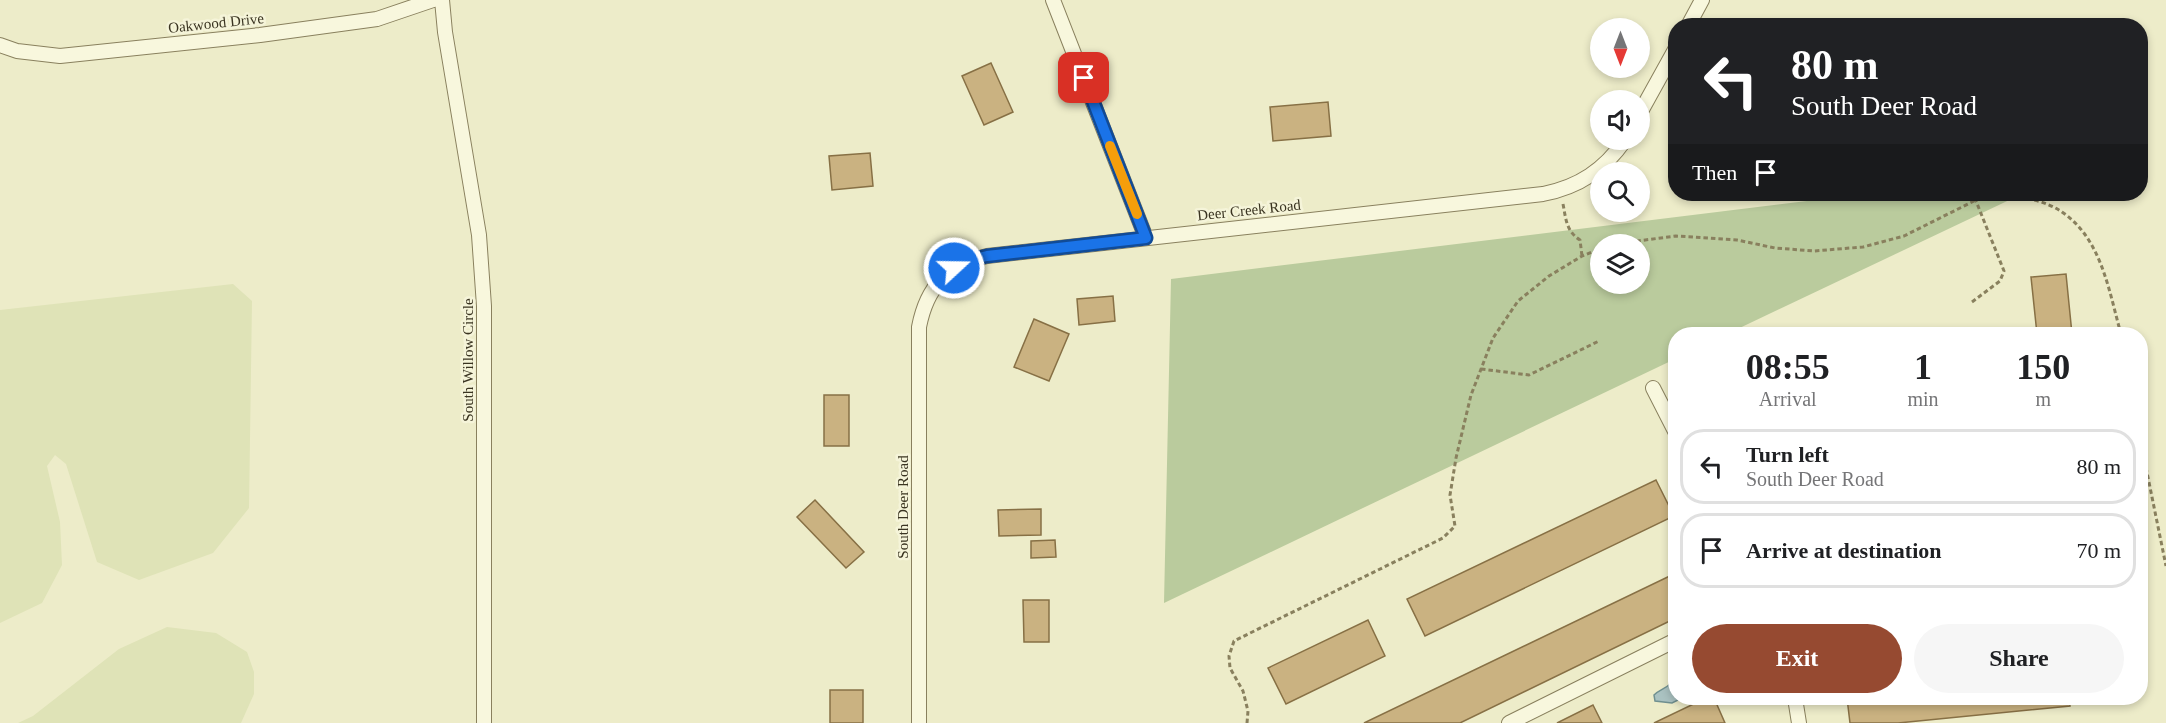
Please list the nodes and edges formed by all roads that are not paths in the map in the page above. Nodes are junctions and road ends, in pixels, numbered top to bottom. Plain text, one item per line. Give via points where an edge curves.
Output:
1 (433, 0) edge
2 (442, 0) edge
3 (1053, 0) edge
4 (1702, 0) edge
5 (1692, 18) edge
6 (0, 45) edge
7 (1668, 62) edge
8 (1650, 95) edge
9 (1618, 150) edge
10 (1146, 238) junction
11 (930, 292) joint
12 (1653, 388) dead end
13 (1668, 417) edge
14 (1668, 644) edge
15 (1796, 705) edge
16 (484, 723) edge
17 (919, 723) edge
18 (1509, 723) edge
19 (1798, 723) edge

1 - 6 street, Oakwood Drive via 377,19 72,55 45,55
2 - 16 street, South Willow Circle via 483,266
3 - 10 street
4 - 5 street
7 - 8 street
9 - 10 street, Deer Creek Road via 1600,170 1559,191
10 - 11 street, Deer Creek Road via 970,260 954,268
11 - 17 street, South Deer Road via 919,332
12 - 13 street
14 - 18 street
15 - 19 street

